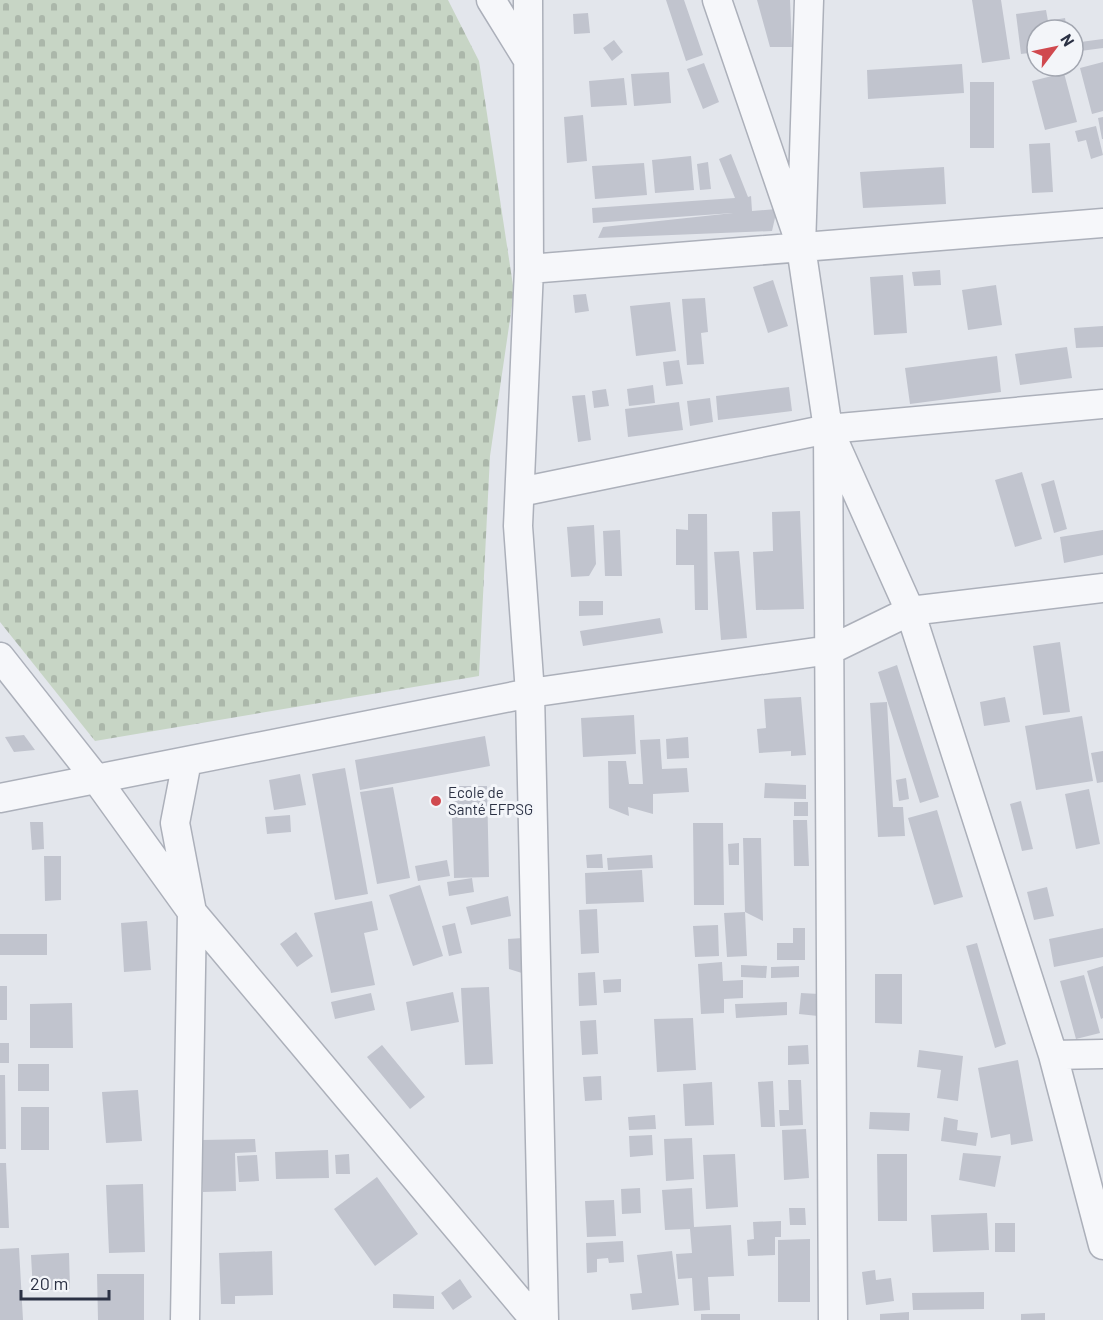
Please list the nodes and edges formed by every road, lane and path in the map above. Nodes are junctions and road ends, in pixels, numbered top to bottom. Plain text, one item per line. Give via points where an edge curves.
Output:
1 (491, 0) edge
2 (528, 0) edge
3 (717, 0) edge
4 (809, 0) edge
5 (528, 60) junction
6 (1103, 223) edge
7 (801, 247) junction
8 (529, 269) junction
9 (1103, 404) edge
10 (828, 429) junction
11 (520, 492) junction
12 (1103, 588) edge
13 (910, 611) junction
14 (830, 650) junction
15 (0, 657) edge
16 (530, 693) junction
17 (187, 761) junction
18 (97, 780) junction
19 (0, 798) edge
20 (192, 912) junction
21 (1103, 1054) edge
22 (1053, 1055) junction
23 (1103, 1245) edge
24 (185, 1320) edge
25 (535, 1320) edge
26 (544, 1320) edge
27 (833, 1320) edge

1 - 5 street
2 - 5 street
3 - 7 street
4 - 7 street
5 - 8 street
6 - 7 street
7 - 8 street
7 - 10 street
8 - 11 street
9 - 10 street
10 - 11 street
10 - 13 street
10 - 14 street
11 - 16 street via 518,526
12 - 13 street
13 - 14 street
13 - 22 street
14 - 16 street
14 - 27 street
15 - 18 street
16 - 17 street
16 - 26 street
17 - 18 street
17 - 20 street via 175,823
18 - 19 street
18 - 20 street
20 - 24 street
20 - 25 street
21 - 22 street
22 - 23 street

